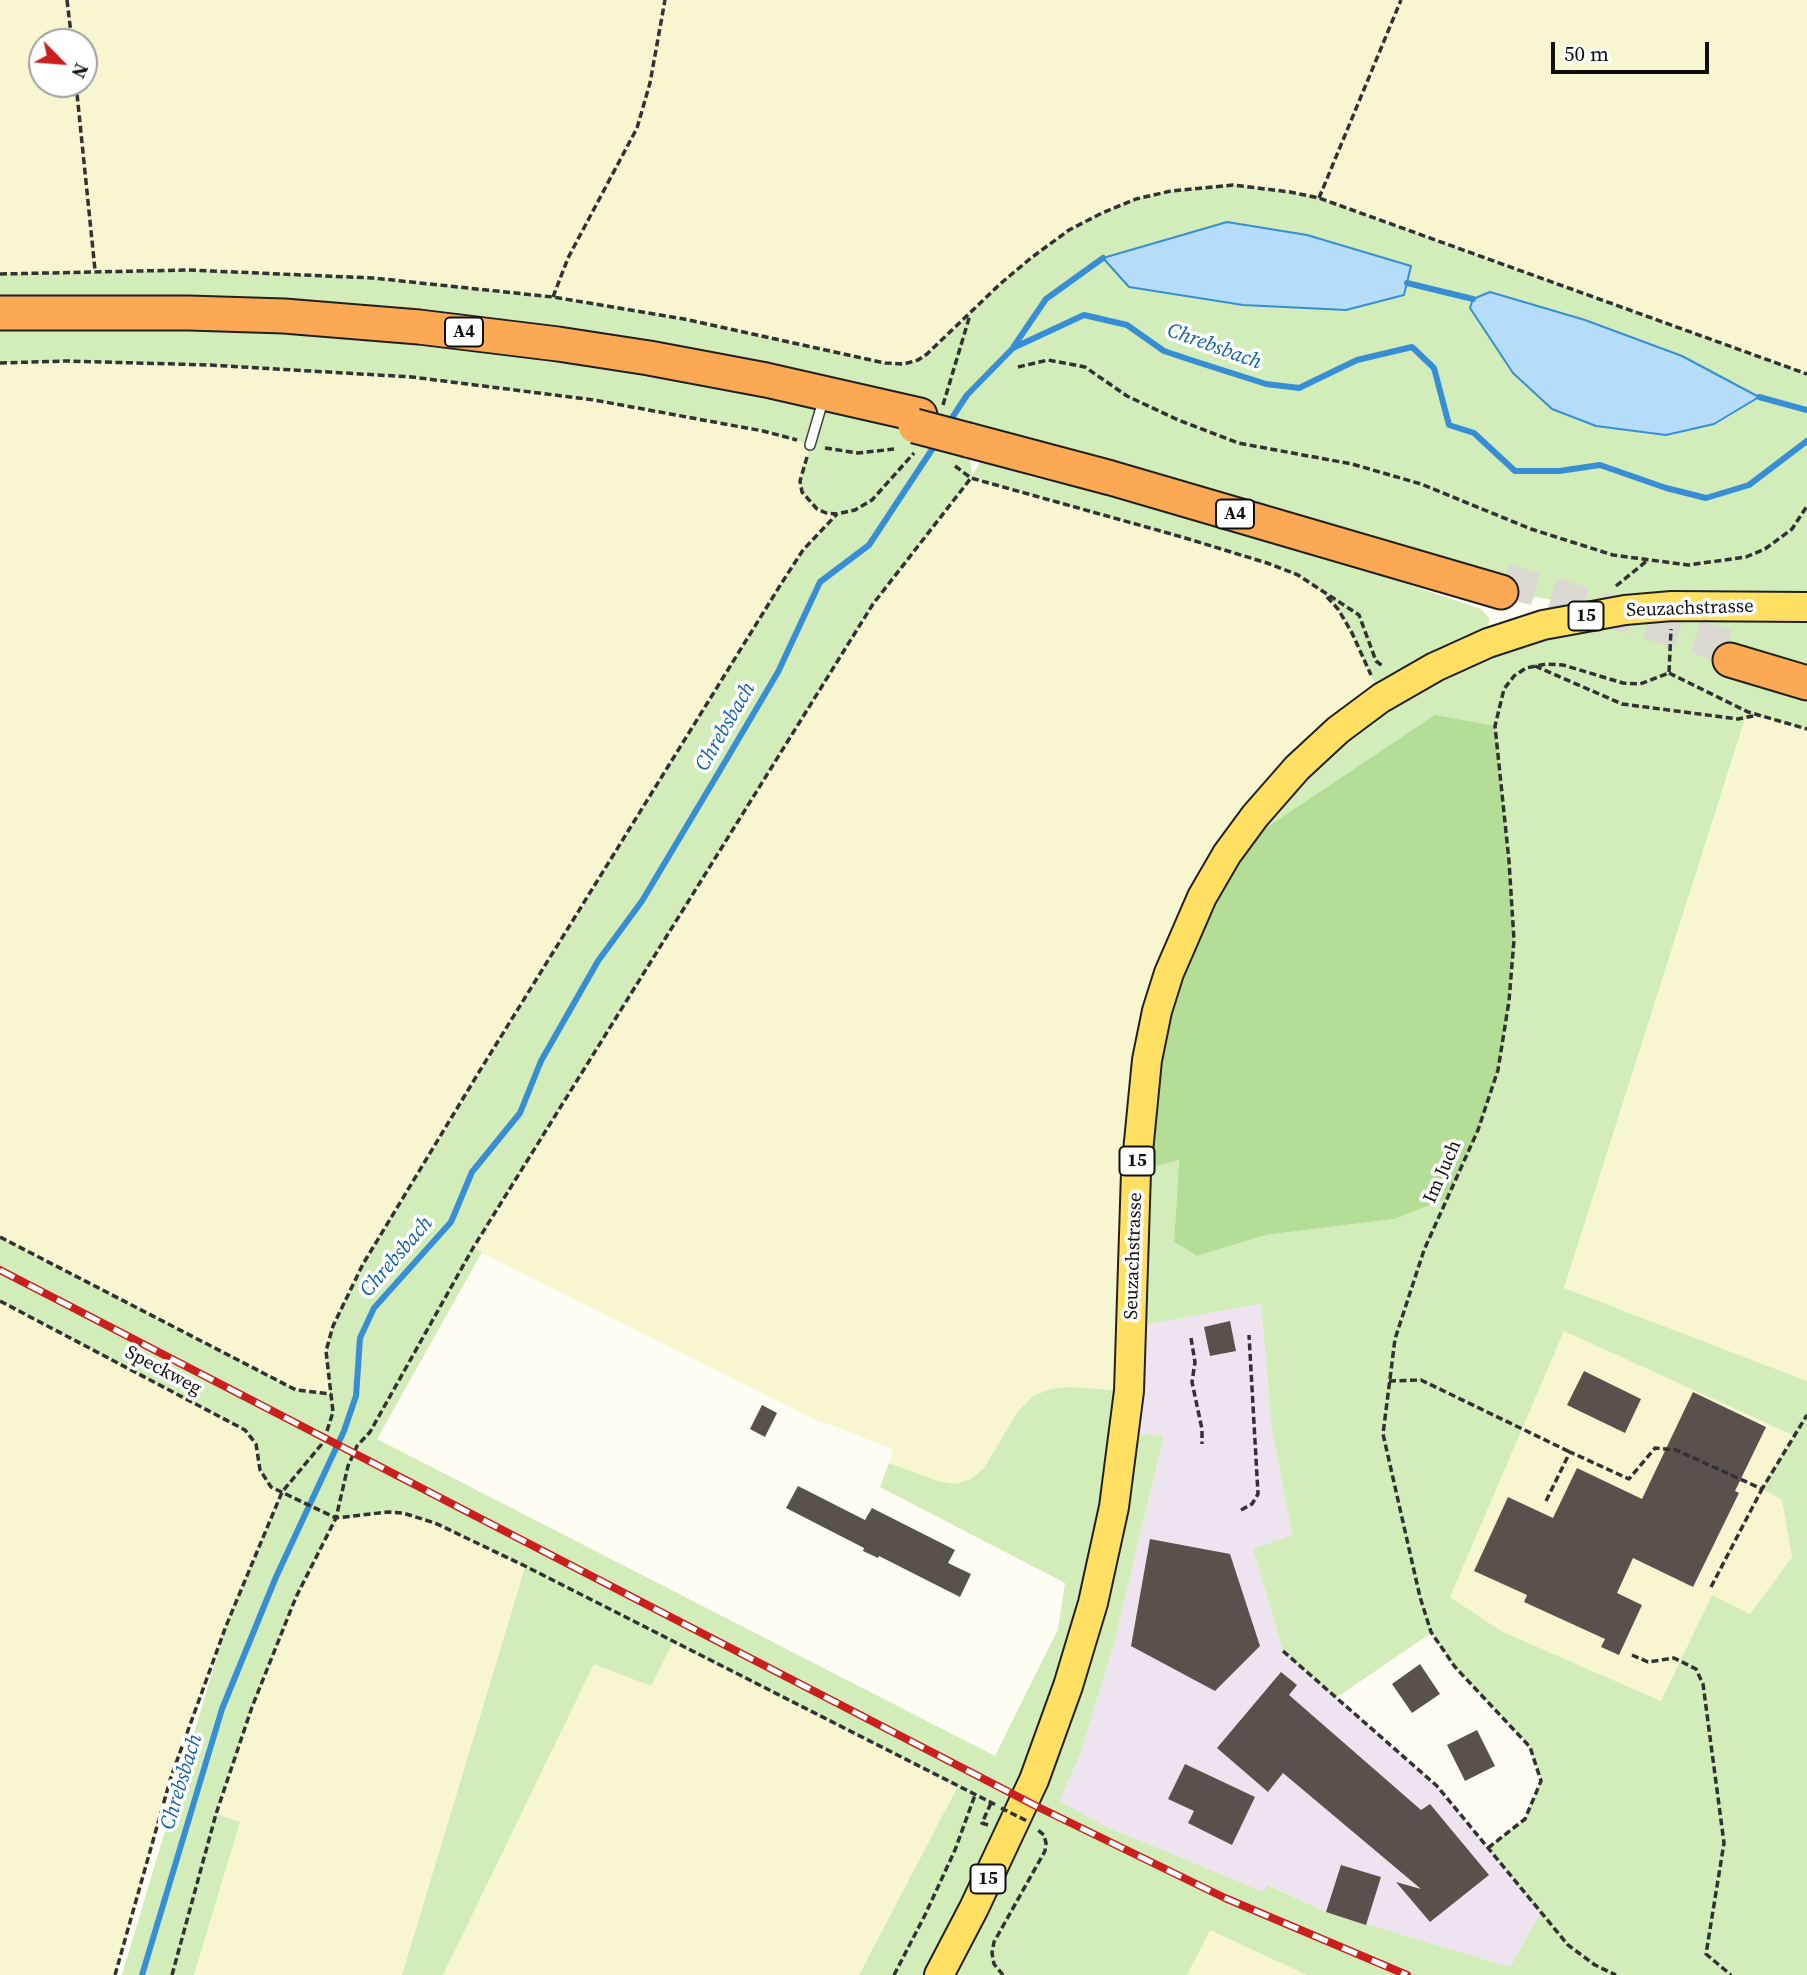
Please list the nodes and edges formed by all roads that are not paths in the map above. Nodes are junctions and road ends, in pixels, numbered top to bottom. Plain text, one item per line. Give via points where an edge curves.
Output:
1 (0, 313) edge
2 (0, 326) edge
3 (822, 404) junction
4 (910, 430) junction
5 (810, 445) road end
6 (1503, 586) tunnel mouth
7 (1807, 607) edge
8 (1807, 670) edge
9 (1807, 683) edge
10 (939, 1975) edge

1 - 4 highway, A4 via 249,315 454,330 649,358 778,383
2 - 3 highway, A4 via 188,325 373,335 557,355
3 - 4 highway, A4
3 - 5 lane
4 - 6 highway, A4, bridge via 1134,485
7 - 10 main road, Seuzachstrasse / 15 via 1672,606 1614,612 1543,625 1488,643 1381,698 1338,730 1297,768 1227,854 1202,897 1157,1011 1142,1098 1136,1172 1129,1391 1114,1507 1093,1603 1034,1780
8 - 9 highway via 1732,654

